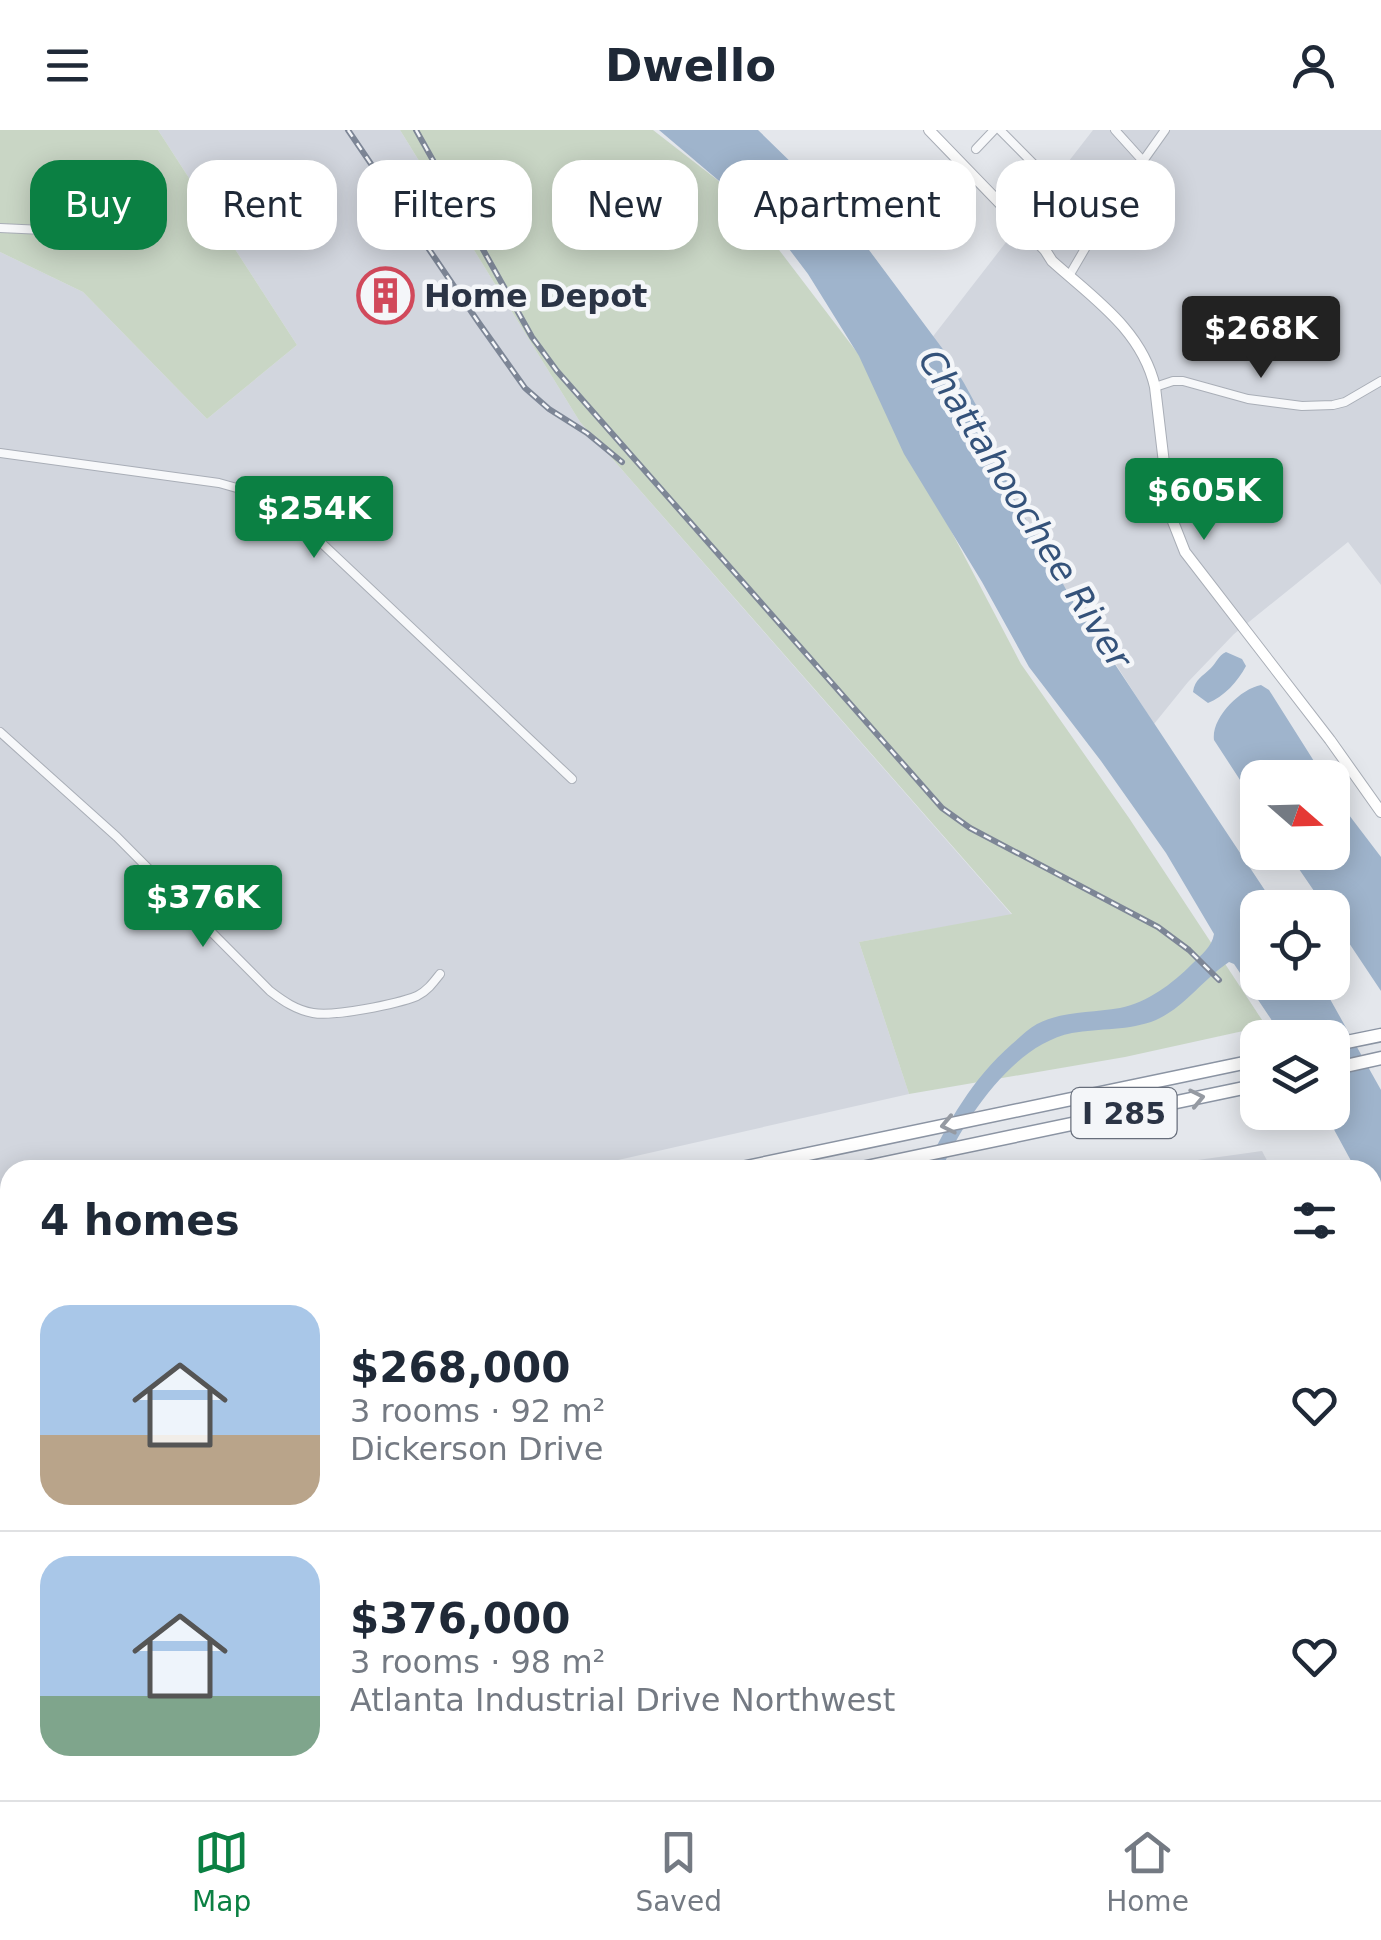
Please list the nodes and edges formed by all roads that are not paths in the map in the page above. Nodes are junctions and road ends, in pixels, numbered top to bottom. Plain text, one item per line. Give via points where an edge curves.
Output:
1 (929, 130) edge
2 (997, 130) edge
3 (1115, 130) edge
4 (1165, 130) edge
5 (976, 149) dead end
6 (1028, 160) edge
7 (1143, 160) joint
8 (0, 228) edge
9 (30, 229) edge
10 (1085, 250) edge
11 (1069, 276) junction
12 (1381, 380) edge
13 (1155, 387) junction
14 (0, 453) edge
15 (0, 732) edge
16 (572, 780) dead end
17 (1380, 808) edge
18 (440, 974) dead end
19 (1381, 1035) edge
20 (1350, 1041) edge
21 (1381, 1058) edge
22 (1240, 1063) edge
23 (1350, 1064) edge
24 (1240, 1088) edge
25 (781, 1160) edge
26 (899, 1160) edge

1 - 11 street
2 - 5 street
2 - 6 street
3 - 7 street
4 - 7 street
8 - 9 street
10 - 11 street
11 - 13 street via 1136,340
12 - 13 street via 1344,402 1320,406 1248,398 1183,381
13 - 17 street via 1170,514 1186,552
14 - 16 street via 219,482 278,505
15 - 18 street via 284,1002 312,1013 343,1013 416,996
19 - 20 highway
21 - 23 highway
22 -> 25 highway, I 285
26 -> 24 highway, I 285

